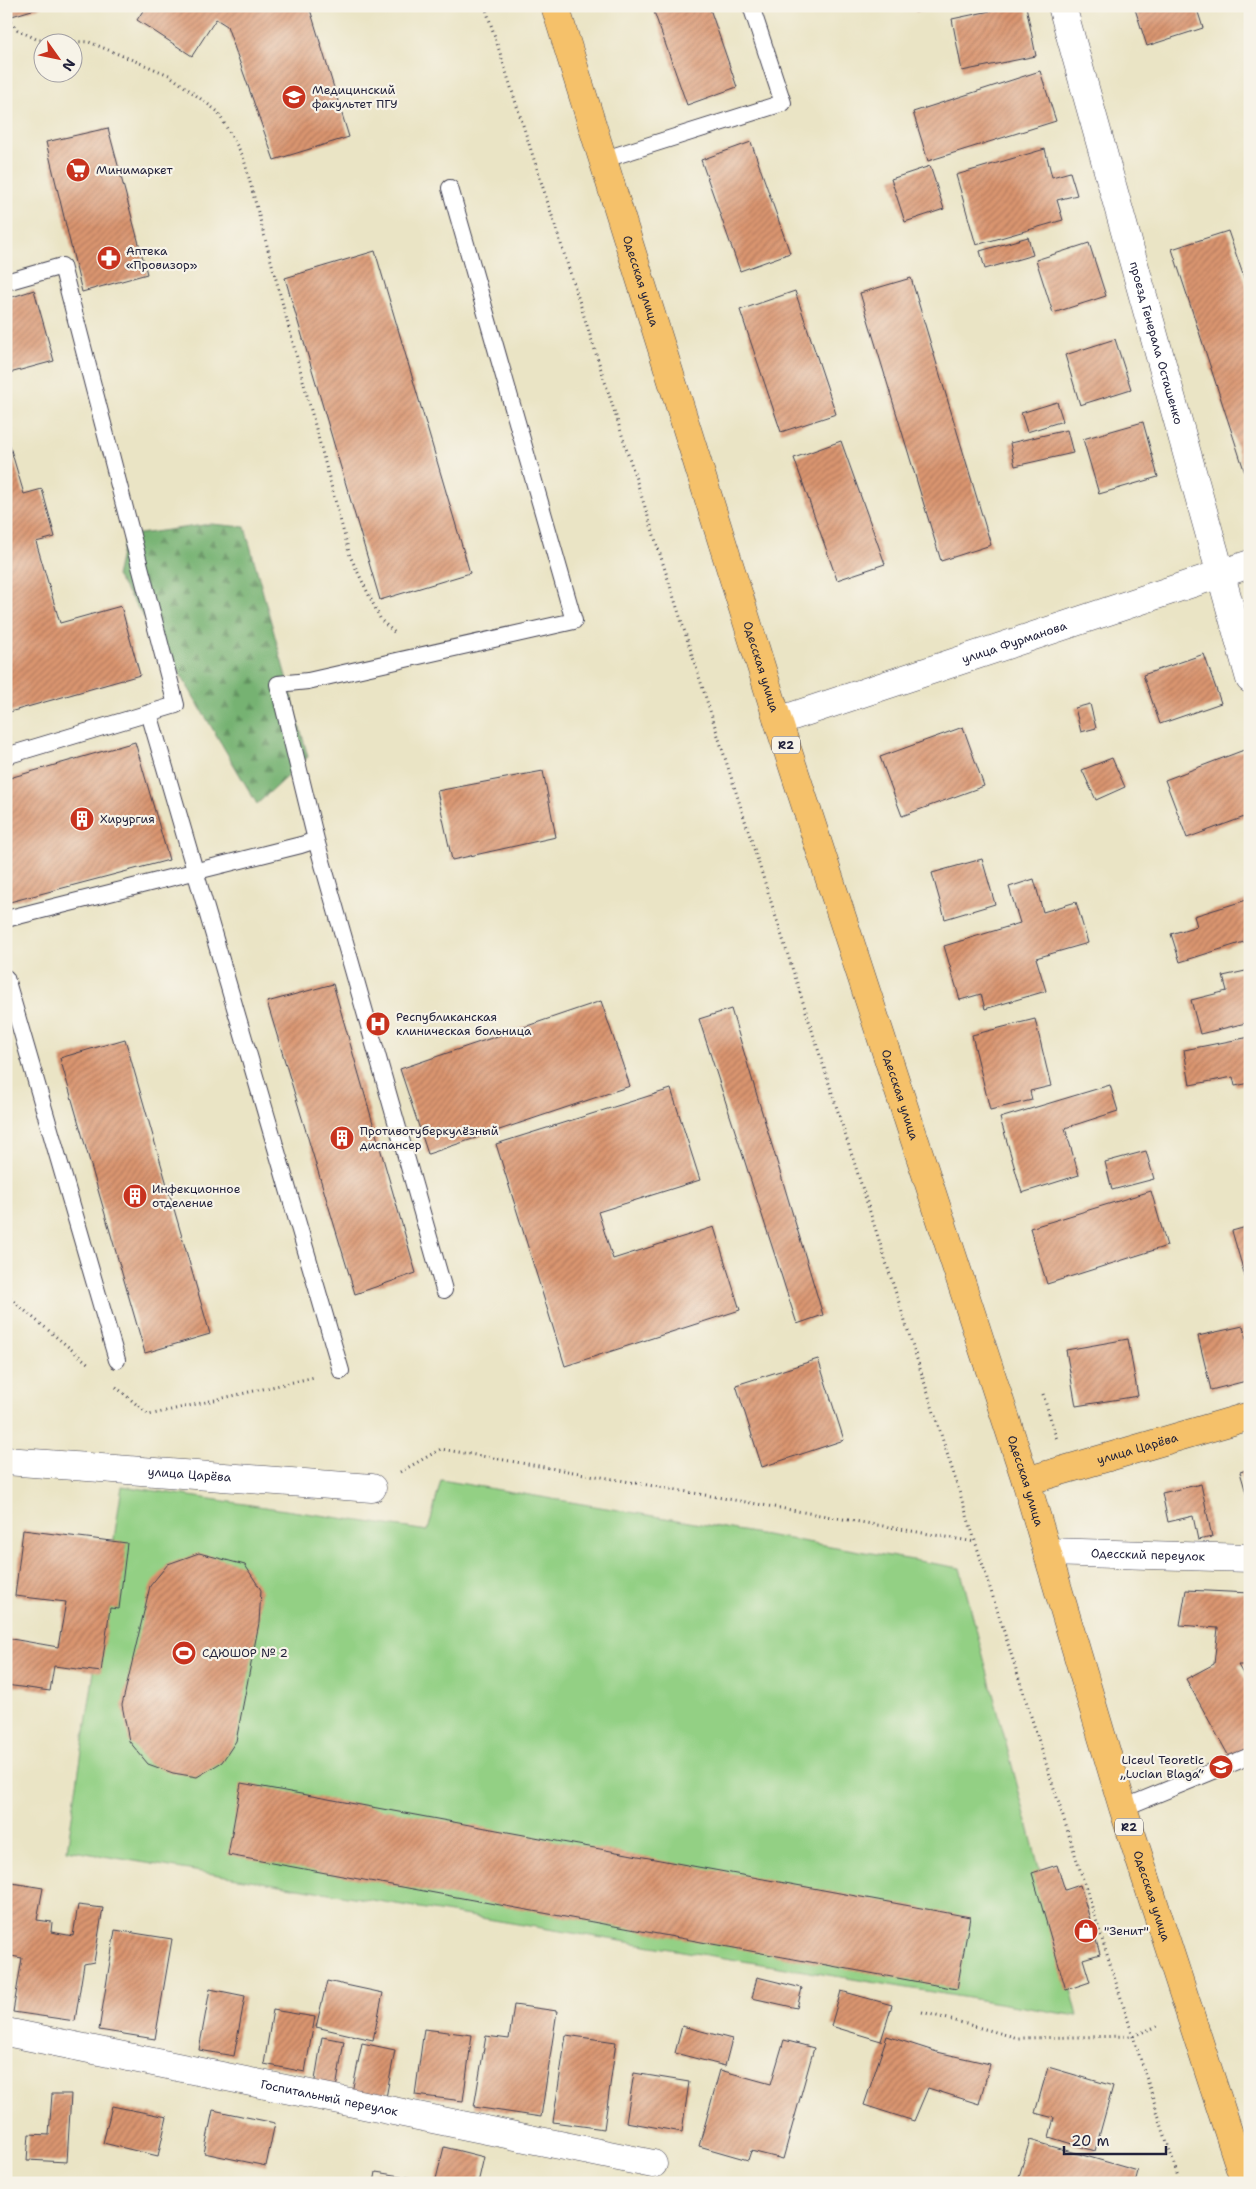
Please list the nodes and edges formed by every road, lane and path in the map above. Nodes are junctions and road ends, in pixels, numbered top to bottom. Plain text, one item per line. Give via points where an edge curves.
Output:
1 (485, 6) edge
2 (555, 6) edge
3 (752, 6) edge
4 (1062, 6) edge
5 (6, 13) edge
6 (602, 160) junction
7 (450, 188) dead end
8 (6, 282) edge
9 (1250, 564) edge
10 (1220, 573) junction
11 (420, 656) junction
12 (1250, 679) edge
13 (148, 713) junction
14 (778, 721) junction
15 (6, 756) edge
16 (316, 840) junction
17 (194, 872) junction
18 (6, 919) edge
19 (6, 978) edge
20 (444, 1290) dead end
21 (6, 1295) edge
22 (117, 1360) dead end
23 (96, 1370) dead end
24 (341, 1371) joint
25 (112, 1383) dead end
26 (1250, 1416) edge
27 (6, 1461) edge
28 (1026, 1481) junction
29 (372, 1488) joint
30 (975, 1542) junction
31 (1047, 1552) junction
32 (1250, 1558) edge
33 (1250, 1756) edge
34 (1123, 1808) junction
35 (922, 2012) dead end
36 (1191, 2012) junction
37 (6, 2032) edge
38 (1133, 2036) junction
39 (653, 2164) dead end
40 (1246, 2173) edge
41 (1180, 2183) edge

1 - 30 path
2 - 6 main road, Одесская улица / R2
3 - 6 lane via 783,103
4 - 10 street, проезд Генерала Осташенко
5 - 11 path via 16,29 38,40 89,42 169,75 217,111 244,156 350,556 380,620
6 - 14 main road, Одесская улица / R2
7 - 11 lane via 574,621
8 - 13 lane via 62,266 176,705
9 - 10 street, улица Фурманова
10 - 12 street, проезд Генерала Осташенко
10 - 14 street, улица Фурманова
11 - 16 lane via 308,681 278,684
13 - 15 lane
13 - 17 lane
14 - 28 main road, Одесская улица / R2
16 - 17 lane
16 - 20 lane
17 - 18 lane
17 - 24 lane
19 - 22 lane
21 - 23 path
24 - 25 path via 149,1415
26 - 28 main road, улица Царёва
27 - 29 street, улица Царёва
28 - 31 main road, Одесская улица / R2
29 - 30 path via 441,1449
30 - 38 path
31 - 32 street, Одесский переулок
31 - 34 main road, Одесская улица / R2
33 - 34 lane
34 - 36 main road, Одесская улица / R2
35 - 38 path via 1018,2038
36 - 38 path
36 - 40 main road, Одесская улица / R2
37 - 39 street, Госпитальный переулок
38 - 41 path

